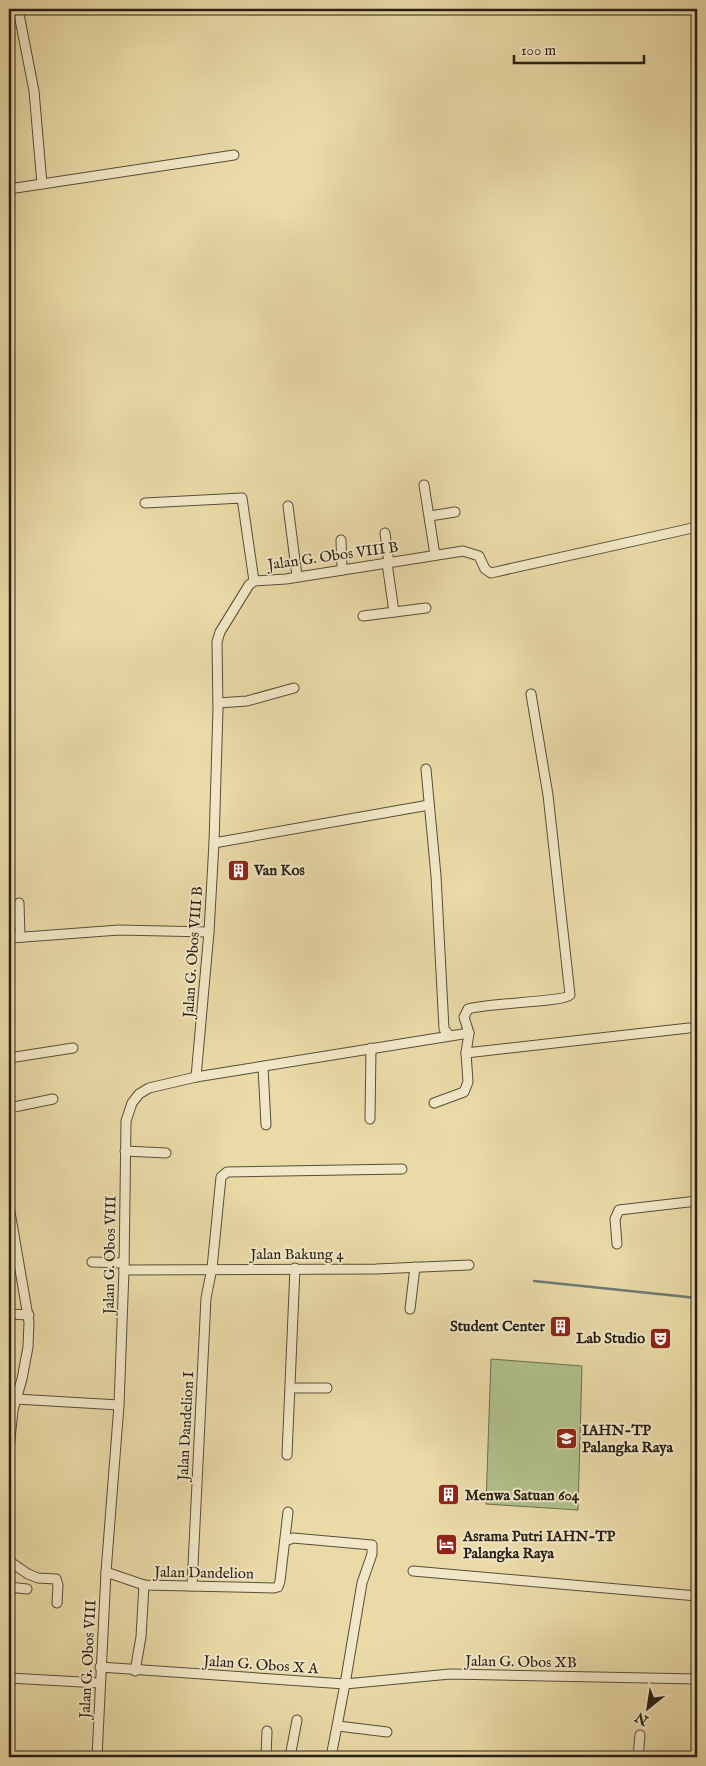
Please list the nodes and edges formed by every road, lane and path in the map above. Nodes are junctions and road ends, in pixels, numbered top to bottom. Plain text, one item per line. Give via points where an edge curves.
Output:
1 (18, 9) edge
2 (234, 155) dead end
3 (42, 184) junction
4 (9, 189) edge
5 (424, 485) dead end
6 (145, 502) dead end
7 (288, 506) dead end
8 (455, 512) dead end
9 (430, 516) junction
10 (697, 527) edge
11 (385, 533) dead end
12 (341, 540) dead end
13 (435, 555) junction
14 (388, 563) junction
15 (342, 570) junction
16 (297, 576) junction
17 (254, 581) junction
18 (426, 608) dead end
19 (394, 612) junction
20 (363, 616) dead end
21 (294, 688) dead end
22 (531, 694) dead end
23 (218, 703) junction
24 (426, 769) dead end
25 (429, 805) junction
26 (214, 843) junction
27 (19, 904) dead end
28 (209, 932) junction
29 (689, 1028) dead end
30 (470, 1033) junction
31 (449, 1035) junction
32 (73, 1048) dead end
33 (371, 1048) junction
34 (466, 1053) junction
35 (9, 1058) edge
36 (263, 1067) junction
37 (196, 1078) junction
38 (53, 1099) dead end
39 (434, 1103) dead end
40 (9, 1108) edge
41 (370, 1119) dead end
42 (266, 1125) dead end
43 (125, 1151) junction
44 (166, 1153) dead end
45 (402, 1169) dead end
46 (697, 1201) edge
47 (9, 1206) edge
48 (617, 1244) dead end
49 (92, 1262) dead end
50 (124, 1266) junction
51 (469, 1266) dead end
52 (415, 1267) junction
53 (212, 1268) junction
54 (294, 1268) junction
55 (410, 1309) dead end
56 (9, 1314) edge
57 (29, 1315) junction
58 (327, 1388) dead end
59 (291, 1390) junction
60 (16, 1399) junction
61 (119, 1405) junction
62 (11, 1409) edge
63 (9, 1450) edge
64 (287, 1455) dead end
65 (288, 1512) dead end
66 (285, 1541) junction
67 (9, 1561) edge
68 (413, 1571) dead end
69 (106, 1572) junction
70 (144, 1585) junction
71 (192, 1586) junction
72 (9, 1587) edge
73 (27, 1589) dead end
74 (697, 1596) edge
75 (57, 1603) dead end
76 (100, 1667) junction
77 (135, 1671) junction
78 (9, 1678) edge
79 (697, 1679) edge
80 (100, 1683) junction
81 (345, 1684) junction
82 (297, 1720) dead end
83 (338, 1726) junction
84 (267, 1731) dead end
85 (387, 1732) dead end
86 (640, 1735) dead end
87 (97, 1757) edge
88 (266, 1757) edge
89 (290, 1757) edge
90 (331, 1757) edge
91 (638, 1757) edge

1 - 3 street via 34,91
2 - 3 street
3 - 4 street
5 - 9 street
6 - 17 street via 242,498
7 - 16 street
8 - 9 street
9 - 13 street
10 - 13 street, Jalan G. Obos VIII B via 491,573 485,569 480,556 470,552
11 - 14 street
12 - 15 street
13 - 14 street, Jalan G. Obos VIII B
14 - 15 street, Jalan G. Obos VIII B
14 - 19 street
15 - 16 street, Jalan G. Obos VIII B
16 - 17 street, Jalan G. Obos VIII B
17 - 23 street, Jalan G. Obos VIII B via 244,591 220,632
18 - 19 street
19 - 20 street
21 - 23 street via 247,701
22 - 30 street via 548,795 571,991 565,999 471,1008 464,1017
23 - 26 street, Jalan G. Obos VIII B
24 - 25 street
25 - 26 street
25 - 31 street via 444,1029
26 - 28 street, Jalan G. Obos VIII B
27 - 28 street via 16,937 118,930
28 - 37 street, Jalan G. Obos VIII B
29 - 34 street
30 - 31 street, Jalan G. Obos VIII
30 - 34 street
31 - 33 street, Jalan G. Obos VIII
32 - 35 street
33 - 36 street, Jalan G. Obos VIII
33 - 41 street
34 - 39 street via 468,1082 464,1092
36 - 37 street, Jalan G. Obos VIII
36 - 42 street
37 - 43 street, Jalan G. Obos VIII via 149,1088 139,1094 127,1115
38 - 40 street
43 - 44 street
43 - 50 street, Jalan G. Obos VIII
45 - 53 street, Jalan Dandelion I via 224,1173 220,1181
46 - 48 street via 619,1210 615,1219
47 - 57 street
49 - 50 street, Jalan Bakung 4
50 - 53 street, Jalan Bakung 4
50 - 61 street, Jalan G. Obos VIII
51 - 52 street, Jalan Bakung 4
52 - 54 street, Jalan Bakung 4
52 - 55 street
53 - 54 street, Jalan Bakung 4
53 - 71 street, Jalan Dandelion I via 206,1298
54 - 59 street
56 - 57 street
57 - 60 street via 28,1347
58 - 59 street
59 - 64 street
60 - 61 street
60 - 62 street
61 - 69 street, Jalan G. Obos VIII
62 - 63 street
65 - 66 street
66 - 71 street, Jalan Dandelion via 280,1581 274,1588
66 - 81 street via 292,1538 372,1545 362,1583
67 - 75 street via 38,1578 56,1578
68 - 74 street
69 - 70 street, Jalan Dandelion
69 - 76 street, Jalan G. Obos VIII
70 - 71 street, Jalan Dandelion
70 - 77 street
72 - 73 street
76 - 77 street, Jalan G. Obos X A
76 - 80 street, Jalan G. Obos VIII
77 - 81 street, Jalan G. Obos X A
78 - 80 street
79 - 81 street, Jalan G. Obos XB via 450,1674
80 - 87 street, Jalan G. Obos VIII
81 - 83 street
82 - 89 street
83 - 85 street
83 - 90 street
84 - 88 street
86 - 91 street

